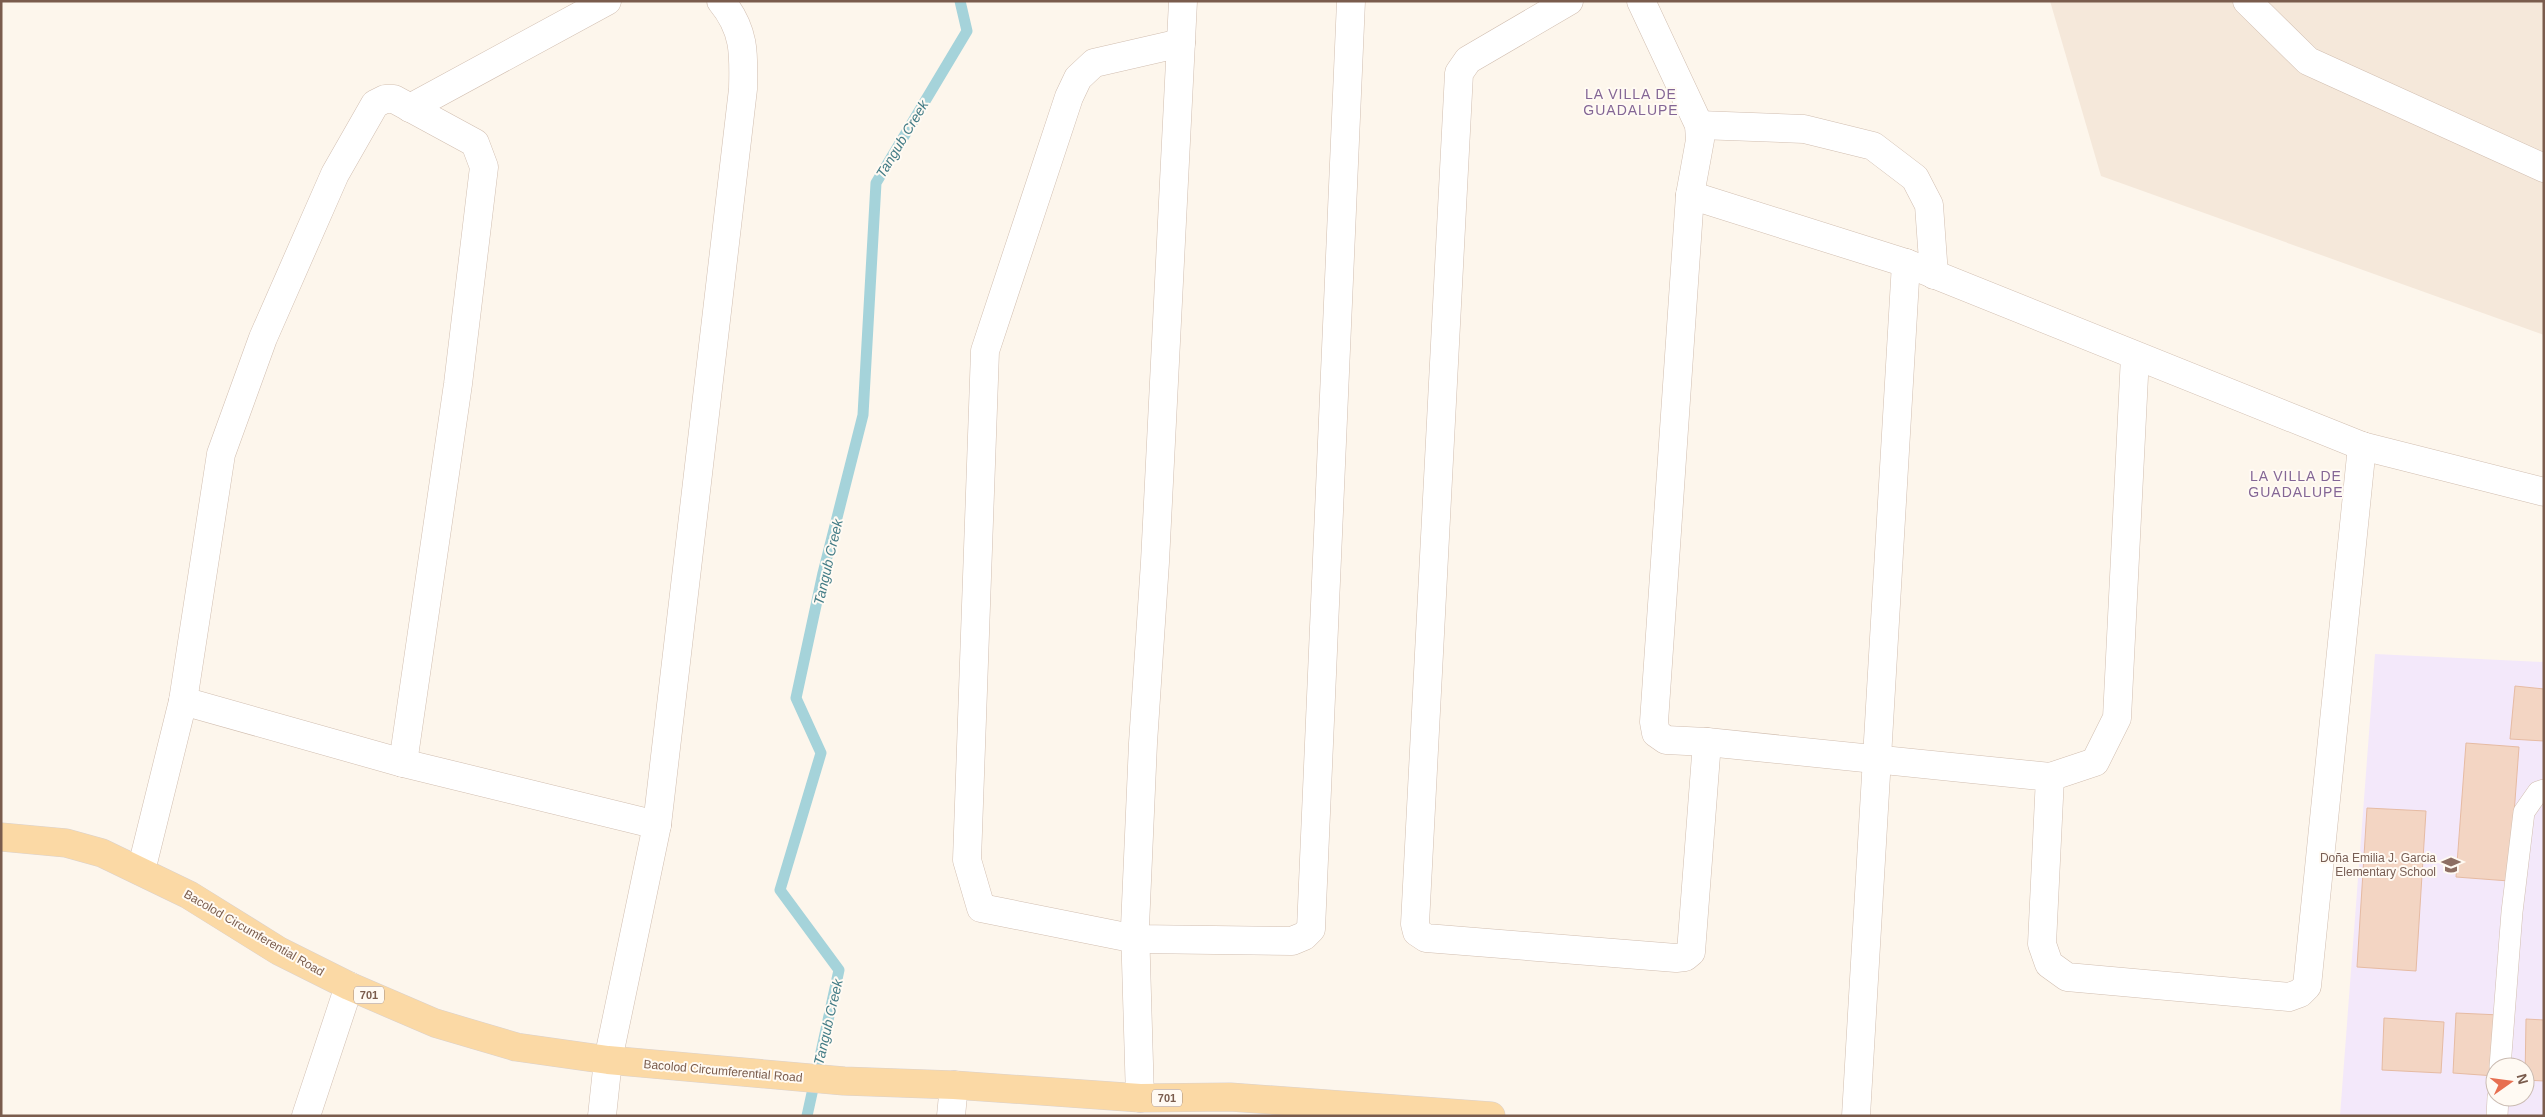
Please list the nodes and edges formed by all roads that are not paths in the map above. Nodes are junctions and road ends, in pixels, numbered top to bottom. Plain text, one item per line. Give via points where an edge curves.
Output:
1 (606, 1) edge
2 (721, 1) edge
3 (1183, 1) edge
4 (1351, 1) edge
5 (1569, 1) edge
6 (1641, 1) edge
7 (2247, 1) edge
8 (1181, 43) junction
9 (410, 108) junction
10 (1699, 126) junction
11 (2544, 168) edge
12 (1690, 196) junction
13 (1906, 263) junction
14 (1934, 275) junction
15 (2135, 356) junction
16 (2362, 446) junction
17 (2544, 492) edge
18 (183, 701) junction
19 (1707, 742) junction
20 (1877, 759) junction
21 (403, 763) junction
22 (2050, 776) junction
23 (2544, 790) edge
24 (657, 825) junction
25 (1, 837) edge
26 (141, 872) junction
27 (1136, 939) junction
28 (349, 986) junction
29 (2501, 1057) edge
30 (608, 1060) junction
31 (954, 1084) junction
32 (1140, 1098) junction
33 (1230, 1106) edge
34 (306, 1116) edge
35 (602, 1116) edge
36 (951, 1116) edge
37 (1491, 1116) edge
38 (1856, 1116) edge

1 - 9 street
2 - 24 street via 733,15 744,47 743,89
3 - 8 street
4 - 27 street via 1311,929 1292,941
5 - 19 street via 1468,60 1459,73 1417,932 1426,938 1685,957 1691,952
6 - 10 street
7 - 11 street via 2308,61
8 - 27 street via 1143,743
8 - 27 street via 1094,63 1078,78 985,351 983,368 967,860 981,908
9 - 18 street via 394,100 385,99 375,104 335,174 263,338 221,454
9 - 21 street via 475,143 484,167 458,384
10 - 12 street via 1700,140
10 - 14 street via 1804,129 1872,146 1915,178 1929,205
12 - 13 street
12 - 19 street via 1654,722 1656,733 1666,740
13 - 14 street
13 - 20 street
14 - 15 street
15 - 16 street
15 - 22 street via 2117,718 2095,762
16 - 17 street
16 - 22 street via 2307,986 2289,997 2067,976 2049,964 2042,944
18 - 21 street
18 - 26 street
19 - 20 street
20 - 22 street
20 - 38 street
21 - 24 street
23 - 29 lane via 2538,792 2524,812 2512,912
24 - 30 street
25 - 26 main road, Bacolod Circumferential Road / 701 via 66,843 102,853
26 - 28 main road, Bacolod Circumferential Road / 701 via 189,895 280,951
27 - 32 street
28 - 30 main road, Bacolod Circumferential Road / 701 via 435,1023 516,1047
28 - 34 street
30 - 31 main road, Bacolod Circumferential Road / 701 via 844,1081
30 - 35 street
31 - 32 main road, Bacolod Circumferential Road / 701
31 - 36 street
32 - 33 main road, Bacolod Circumferential Road / 701
33 - 37 main road, Bacolod Circumferential Road / 701

